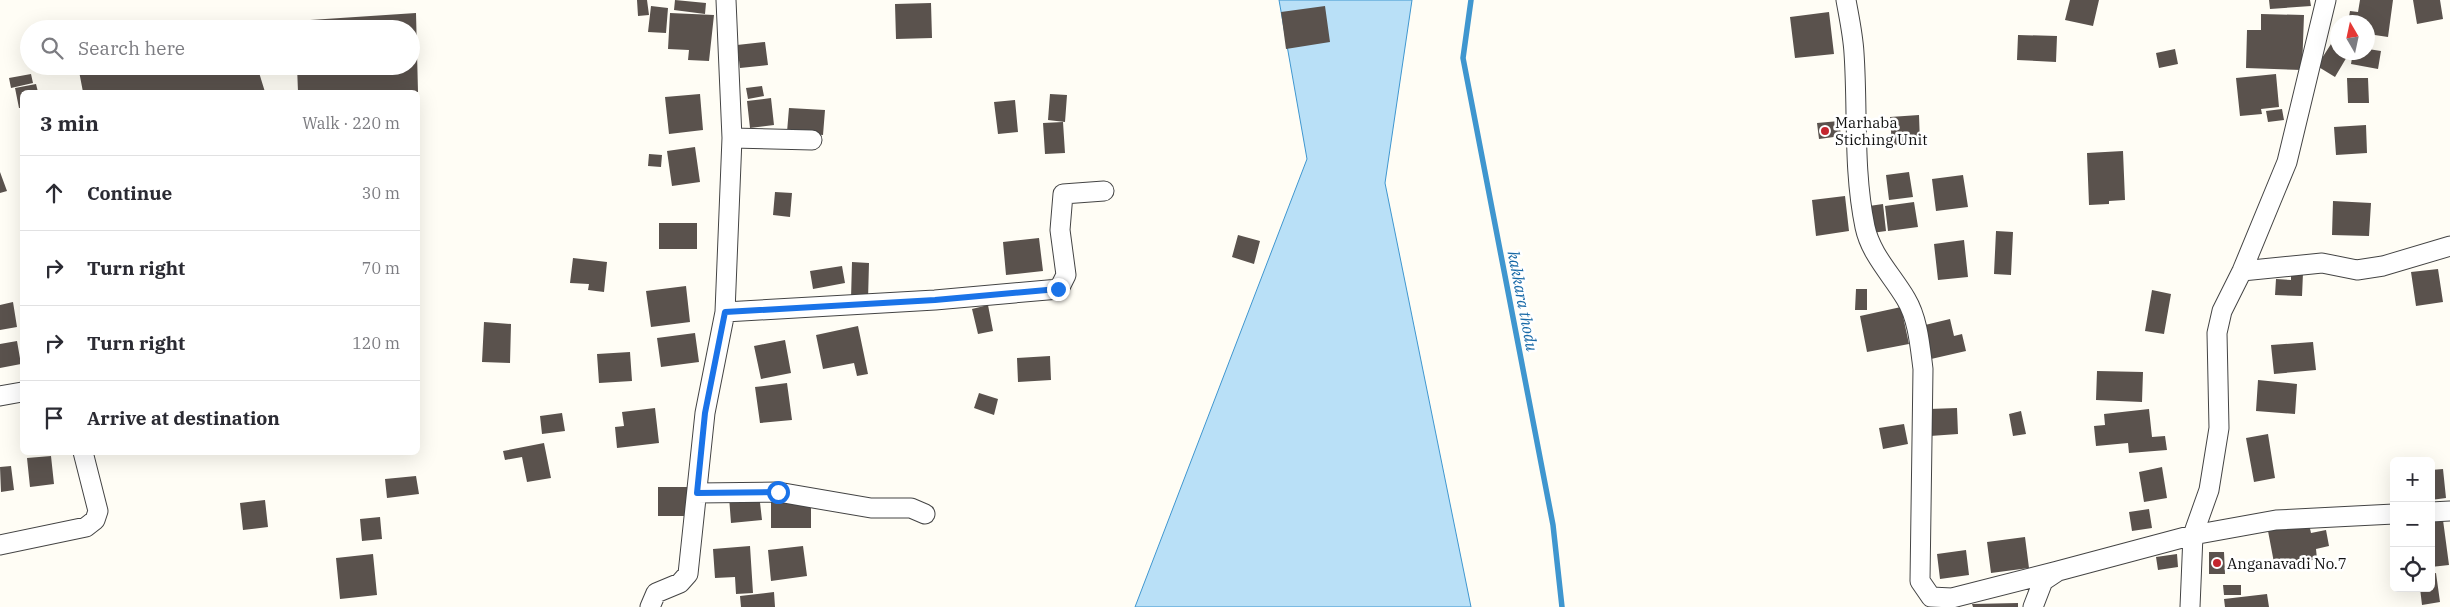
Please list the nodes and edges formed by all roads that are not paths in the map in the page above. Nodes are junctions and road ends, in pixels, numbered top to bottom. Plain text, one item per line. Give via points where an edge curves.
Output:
1 (726, 0) edge
2 (1846, 0) edge
3 (2326, 0) edge
4 (732, 138) junction
5 (812, 140) dead end
6 (1104, 191) dead end
7 (2450, 246) edge
8 (2242, 271) junction
9 (725, 312) junction
10 (20, 392) edge
11 (0, 396) edge
12 (84, 455) edge
13 (697, 493) junction
14 (2450, 511) edge
15 (2435, 512) edge
16 (924, 514) dead end
17 (2390, 514) edge
18 (2193, 536) junction
19 (0, 545) edge
20 (2058, 571) junction
21 (650, 607) edge
22 (2033, 607) edge
23 (2190, 607) edge

1 - 4 street
2 - 20 street via 1854,51 1857,181 1865,227 1872,248 1907,301 1920,341 1923,369 1920,581 1930,597 1952,598
3 - 8 street via 2287,162
4 - 5 street
4 - 9 street
6 - 9 street via 1063,194 1060,230 1066,275 1058,289
7 - 8 street via 2383,266 2357,270 2322,262
8 - 18 street via 2222,311 2217,334 2220,428 2209,490
9 - 13 street via 705,413
10 - 11 street
12 - 19 street via 98,510 95,520 86,527
13 - 16 street via 778,492 872,508 911,508
13 - 21 street via 688,574 680,583 656,593
14 - 15 street
17 - 18 street via 2276,520
18 - 20 street
18 - 23 street
20 - 22 street via 2043,581

